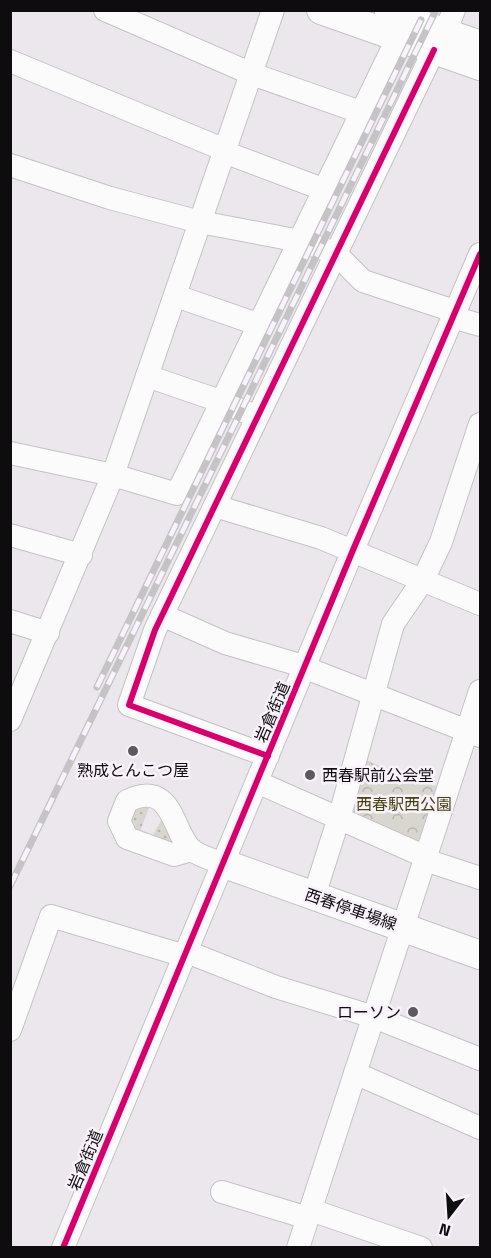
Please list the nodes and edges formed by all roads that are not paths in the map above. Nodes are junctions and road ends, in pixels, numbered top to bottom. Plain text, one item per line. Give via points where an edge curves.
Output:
1 (105, 10) edge
2 (273, 10) edge
3 (321, 10) edge
4 (381, 10) edge
5 (407, 22) edge
6 (444, 31) edge
7 (480, 45) edge
8 (10, 61) edge
9 (480, 66) edge
10 (252, 74) junction
11 (363, 113) junction
12 (224, 151) junction
13 (10, 165) edge
14 (325, 190) junction
15 (200, 222) junction
16 (300, 241) junction
17 (335, 253) junction
18 (480, 254) edge
19 (176, 296) junction
20 (454, 314) junction
21 (260, 325) junction
22 (480, 326) edge
23 (147, 376) junction
24 (223, 402) junction
25 (257, 417) junction
26 (480, 424) edge
27 (10, 453) edge
28 (475, 460) edge
29 (113, 476) junction
30 (215, 506) junction
31 (10, 535) edge
32 (353, 550) junction
33 (81, 555) junction
34 (423, 580) junction
35 (480, 604) edge
36 (162, 615) junction
37 (10, 621) edge
38 (48, 633) junction
39 (306, 668) junction
40 (480, 691) edge
41 (373, 693) junction
42 (10, 720) edge
43 (474, 733) edge
44 (268, 756) junction
45 (257, 782) junction
46 (339, 818) junction
47 (192, 850) dead end
48 (425, 859) junction
49 (222, 863) junction
50 (480, 878) edge
51 (314, 896) junction
52 (403, 927) junction
53 (186, 954) junction
54 (480, 955) edge
55 (374, 1017) junction
56 (10, 1030) edge
57 (480, 1059) edge
58 (356, 1073) junction
59 (480, 1128) edge
60 (222, 1192) dead end
61 (309, 1214) junction
62 (63, 1248) edge
63 (298, 1248) edge
64 (421, 1248) edge

1 - 10 street
2 - 10 street
3 - 5 main road
4 - 5 main road
5 - 6 main road
5 - 11 street
6 - 7 main road
6 - 9 main road
6 - 17 street
8 - 12 street
10 - 11 street
10 - 12 street
11 - 14 street
12 - 14 street
12 - 15 street
13 - 15 street
14 - 16 street
15 - 16 street
15 - 19 street
16 - 17 street
16 - 21 street
17 - 20 street via 363,281
17 - 25 street
18 - 20 street, 岩倉街道
19 - 21 street
19 - 23 street
20 - 22 street
20 - 32 street, 岩倉街道
21 - 24 street
23 - 24 street
23 - 29 street
24 - 25 street
24 - 29 street via 177,494
25 - 30 street
26 - 28 street
27 - 29 street
28 - 34 street
29 - 33 street
30 - 32 street
30 - 36 street
31 - 33 street
32 - 34 street
32 - 39 street, 岩倉街道
33 - 38 street
34 - 35 street
34 - 41 street via 393,624
36 - 39 street via 225,643
36 - 44 street via 129,705
37 - 38 street
38 - 42 street
39 - 41 street
39 - 44 street, 岩倉街道
40 - 43 street
41 - 43 street
41 - 46 street
43 - 48 street
44 - 45 street, 岩倉街道
45 - 46 street
45 - 49 street, 岩倉街道
46 - 48 street
46 - 51 street
47 - 49 street
48 - 50 street
48 - 52 street
49 - 51 main road, 西春停車場線
49 - 53 street, 岩倉街道
51 - 52 main road, 西春停車場線
52 - 54 main road, 西春停車場線
52 - 55 street
53 - 55 street
53 - 56 street via 51,916
53 - 62 street, 岩倉街道
55 - 57 street
55 - 58 street
58 - 59 street
58 - 61 street
60 - 61 street
61 - 63 street
61 - 64 street

